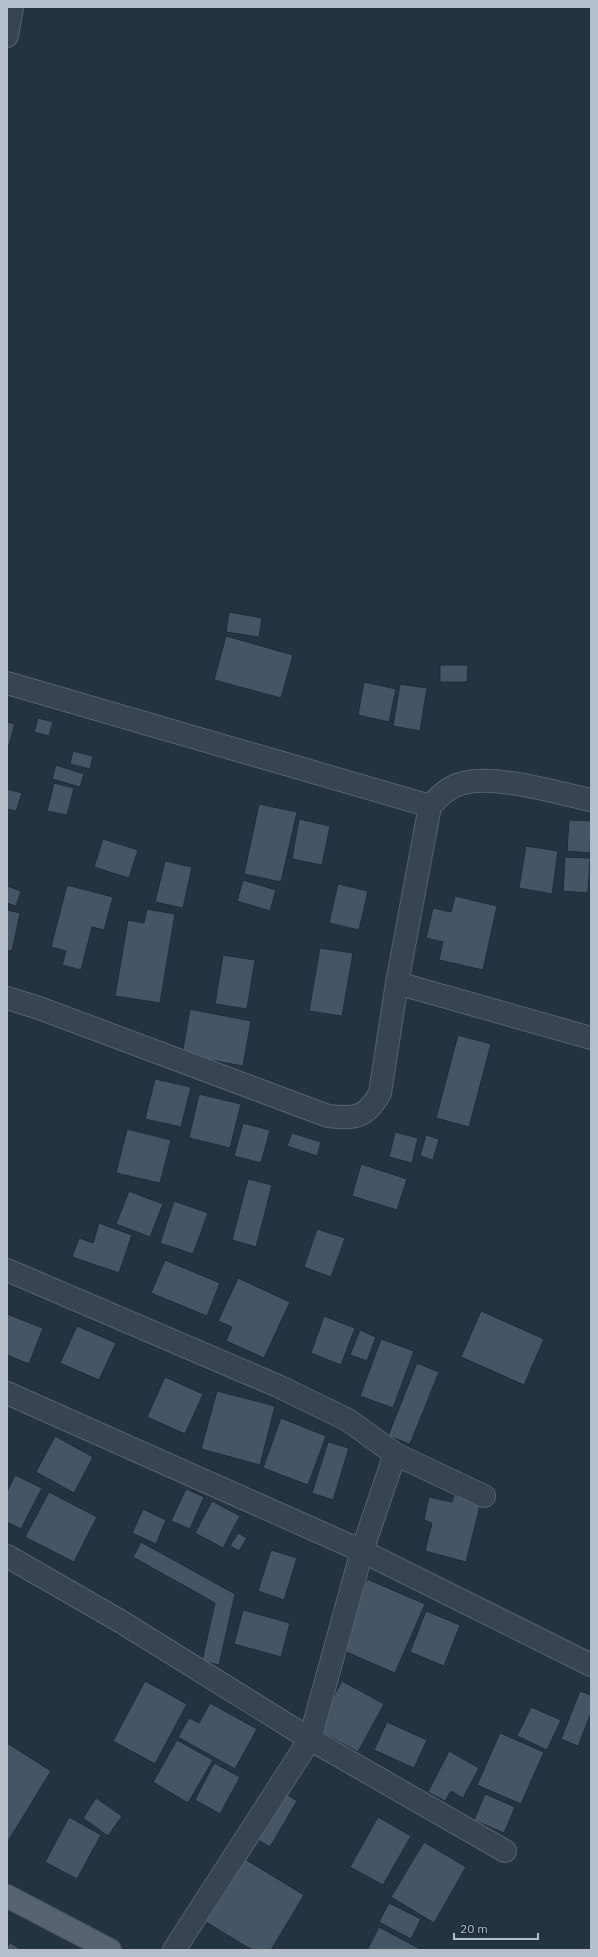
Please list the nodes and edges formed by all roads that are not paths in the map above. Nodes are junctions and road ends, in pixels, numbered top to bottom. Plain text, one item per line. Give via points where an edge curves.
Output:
1 (12, 7) edge
2 (7, 36) edge
3 (7, 683) edge
4 (591, 800) edge
5 (430, 806) junction
6 (397, 983) junction
7 (7, 998) edge
8 (591, 1038) edge
9 (7, 1270) edge
10 (7, 1393) edge
11 (395, 1454) junction
12 (484, 1496) dead end
13 (362, 1551) junction
14 (7, 1556) edge
15 (591, 1665) edge
16 (310, 1739) junction
17 (505, 1850) dead end
18 (7, 1896) edge
19 (110, 1950) edge
20 (174, 1950) edge

1 - 2 street
3 - 5 street
4 - 5 street via 521,786 475,781 446,790
5 - 6 street
6 - 7 street via 380,1093 373,1106 360,1116 347,1118 328,1116
6 - 8 street
9 - 11 street via 278,1386 348,1420
10 - 13 street
11 - 12 street
11 - 13 street
13 - 15 street
13 - 16 street
14 - 16 street via 120,1621
16 - 17 street
16 - 20 street
18 - 19 main road

